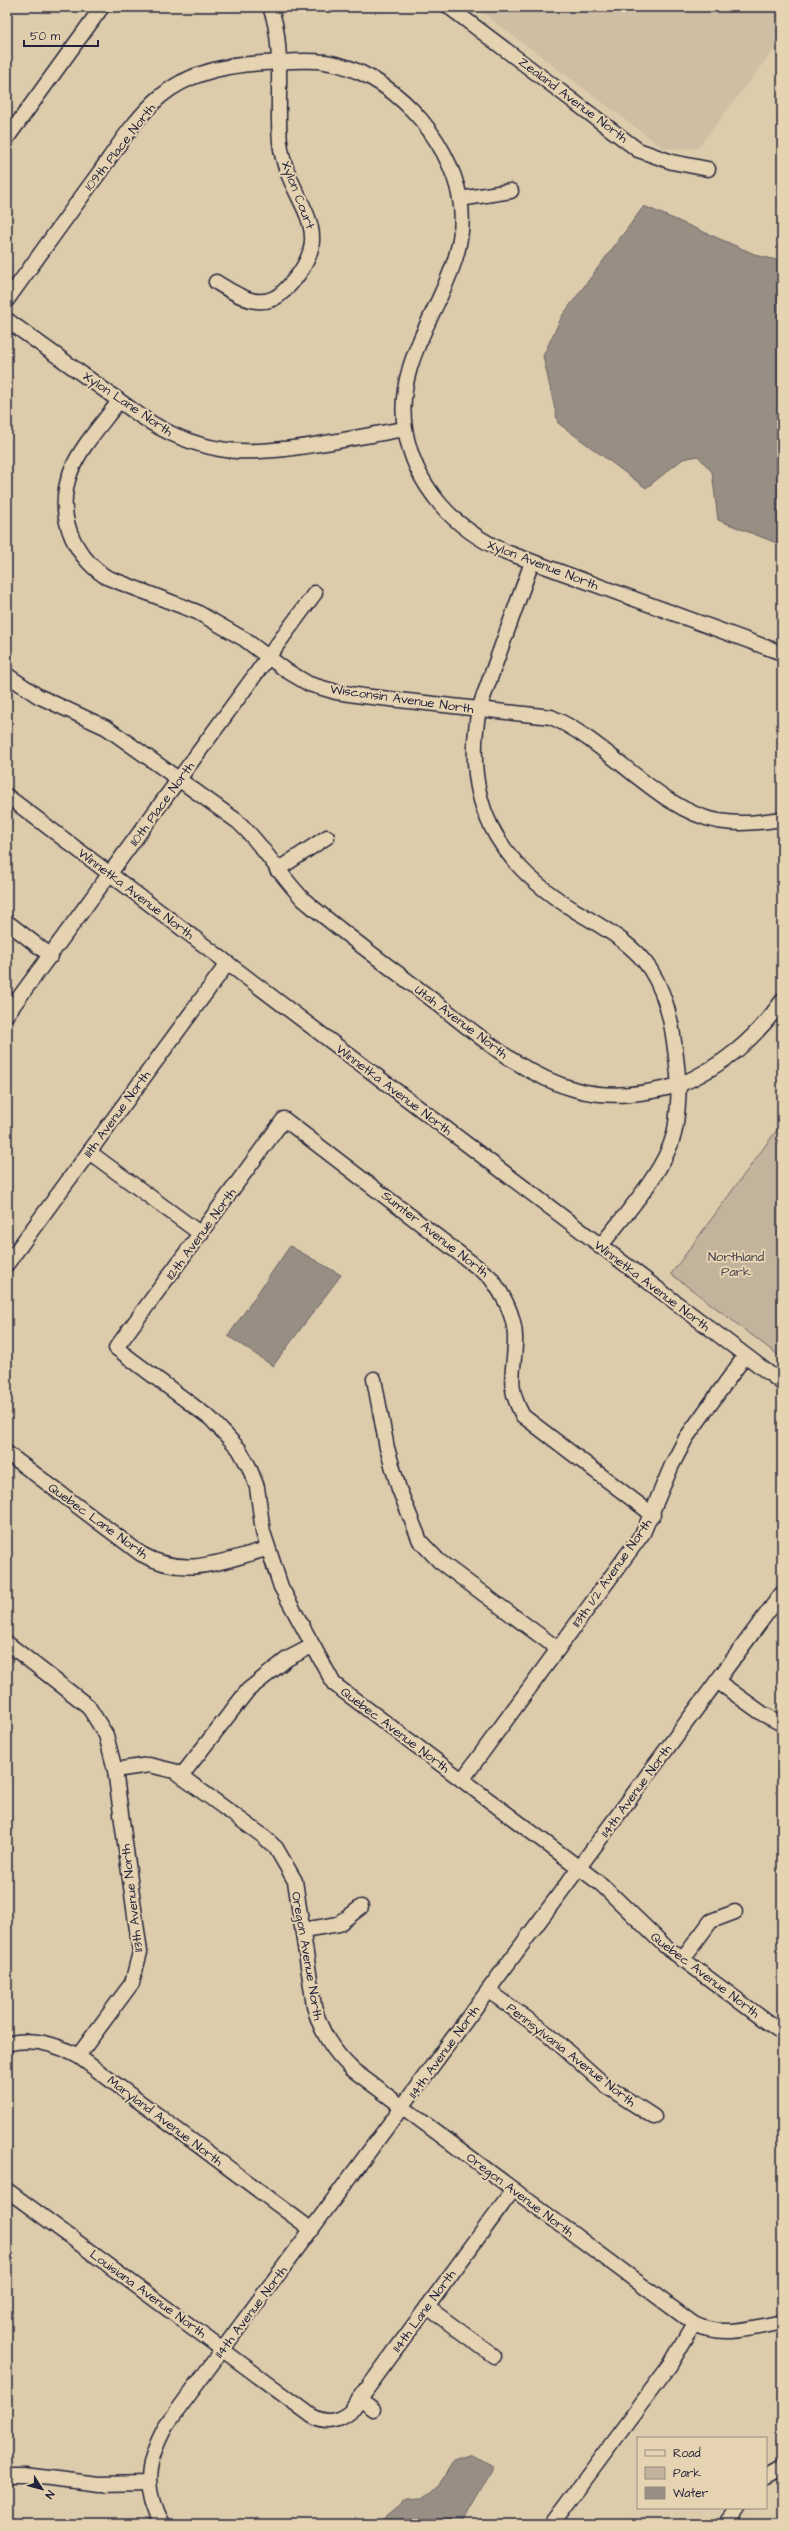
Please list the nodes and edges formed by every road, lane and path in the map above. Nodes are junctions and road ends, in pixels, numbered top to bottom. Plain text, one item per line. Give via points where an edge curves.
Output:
1 (102, 7) edge
2 (270, 7) edge
3 (449, 7) edge
4 (278, 62) junction
5 (7, 138) edge
6 (708, 169) dead end
7 (511, 191) dead end
8 (460, 199) junction
9 (216, 282) dead end
10 (7, 300) edge
11 (7, 320) edge
12 (119, 401) junction
13 (405, 429) junction
14 (532, 562) junction
15 (315, 593) dead end
16 (782, 653) edge
17 (269, 658) junction
18 (7, 674) edge
19 (479, 709) junction
20 (180, 780) junction
21 (7, 796) edge
22 (782, 819) edge
23 (327, 836) dead end
24 (277, 870) junction
25 (110, 874) junction
26 (7, 922) edge
27 (51, 956) junction
28 (227, 964) junction
29 (782, 1001) edge
30 (7, 1014) edge
31 (679, 1085) junction
32 (284, 1119) joint
33 (89, 1152) junction
34 (201, 1234) junction
35 (600, 1246) junction
36 (7, 1264) edge
37 (116, 1348) joint
38 (745, 1356) junction
39 (374, 1379) dead end
40 (782, 1383) edge
41 (7, 1453) edge
42 (653, 1515) junction
43 (268, 1549) junction
44 (782, 1593) edge
45 (7, 1643) edge
46 (312, 1646) junction
47 (558, 1649) junction
48 (717, 1681) junction
49 (782, 1724) edge
50 (115, 1770) junction
51 (182, 1775) junction
52 (462, 1780) junction
53 (579, 1868) junction
54 (361, 1908) dead end
55 (735, 1912) dead end
56 (303, 1930) junction
57 (682, 1960) junction
58 (489, 1991) junction
59 (782, 2033) edge
60 (7, 2042) edge
61 (78, 2056) junction
62 (403, 2107) junction
63 (654, 2117) dead end
64 (7, 2190) edge
65 (513, 2190) junction
66 (312, 2230) junction
67 (427, 2307) junction
68 (782, 2322) edge
69 (694, 2324) junction
70 (223, 2349) junction
71 (494, 2356) dead end
72 (359, 2399) junction
73 (373, 2409) dead end
74 (328, 2422) joint
75 (782, 2468) edge
76 (7, 2475) edge
77 (767, 2476) edge
78 (149, 2483) junction
79 (737, 2509) edge
80 (162, 2524) edge
81 (552, 2524) edge
82 (726, 2524) edge

1 - 5 street
2 - 4 street via 275,24
3 - 6 street, Zealand Avenue North via 638,150 672,162
4 - 8 street, Xylon Avenue North via 334,64 362,74 390,92 418,115 435,137 451,166
4 - 9 street, Xylon Court via 280,144 291,179 313,229 311,252 289,286 270,300 254,302 240,298
4 - 10 street, 109th Place North via 223,67 180,82 162,94 132,127
7 - 8 street
8 - 13 street, Xylon Avenue North via 459,240 454,264 411,360 406,384
11 - 12 street, Xylon Lane North
12 - 13 street, Xylon Lane North via 164,431 192,443 221,450 251,452 281,449
12 - 17 street, Wisconsin Avenue North via 72,470 66,487 64,506 72,540 81,555 106,577 197,612 244,639
13 - 14 street, Xylon Avenue North via 420,474 442,507 461,526 482,541
14 - 16 street, Xylon Avenue North
14 - 19 street
15 - 17 street, 110th Place North
17 - 19 street, Wisconsin Avenue North via 309,684 336,692
17 - 20 street, 110th Place North
18 - 20 street, Utah Avenue North via 38,696 106,728
19 - 22 street, Wisconsin Avenue North via 544,716 572,726 680,808 699,816 737,823
19 - 31 street via 475,729 476,778 490,826 503,848 537,886 633,950 649,968 661,988 670,1017
20 - 24 street, Utah Avenue North via 253,835
20 - 25 street, 110th Place North
21 - 25 street, Winnetka Avenue North
23 - 24 street
24 - 31 street, Utah Avenue North via 290,887 321,915 509,1058 534,1074 578,1090 616,1095 659,1091
25 - 27 street, 110th Place North
25 - 28 street, Winnetka Avenue North
26 - 27 street
27 - 30 street, 110th Place North
28 - 33 street, 111th Avenue North
28 - 35 street, Winnetka Avenue North
29 - 31 street via 759,1031 727,1060 703,1075
31 - 35 street via 678,1111 673,1136 663,1159
32 - 34 street, 112th Avenue North
32 - 42 street, Sumter Avenue North via 490,1277 502,1292 514,1324 515,1347 511,1387 514,1401 523,1416
33 - 34 street
33 - 36 street, 111th Avenue North
34 - 37 street, 112th Avenue North
35 - 38 street, Winnetka Avenue North
37 - 43 street, Quebec Avenue North via 211,1419 239,1448 250,1466 257,1487
38 - 40 street, Winnetka Avenue North
38 - 42 street, 113th 1/2 Avenue North via 686,1438 672,1465
39 - 47 street via 387,1448 399,1489 420,1541 439,1561
41 - 43 street, Quebec Lane North via 155,1562 185,1568
42 - 47 street, 113th 1/2 Avenue North via 635,1546
43 - 46 street, Quebec Avenue North via 281,1587
44 - 48 street, 114th Avenue North
45 - 50 street via 88,1706 106,1735
46 - 51 street via 288,1659 248,1690
46 - 52 street, Quebec Avenue North via 328,1676 342,1692
47 - 52 street, 113th 1/2 Avenue North
48 - 49 street via 763,1714
48 - 53 street, 114th Avenue North
50 - 51 street, Oregon Avenue North via 149,1765
50 - 61 street, 113th Avenue North via 140,1952 132,1983
51 - 56 street, Oregon Avenue North via 276,1848 295,1881
52 - 53 street, Quebec Avenue North
53 - 57 street, Quebec Avenue North via 617,1898 648,1931
53 - 58 street, 114th Avenue North
54 - 56 street via 339,1924
55 - 57 street via 711,1921
56 - 62 street, Oregon Avenue North via 318,2025 327,2042 353,2070
57 - 59 street, Quebec Avenue North
58 - 62 street, 114th Avenue North
58 - 63 street, Pennsylvania Avenue North via 548,2034 606,2086
60 - 61 street, Maryland Avenue North via 42,2042 58,2046
61 - 66 street, Maryland Avenue North
62 - 65 street, Oregon Avenue North
62 - 66 street, 114th Avenue North
64 - 70 street, Louisiana Avenue North
65 - 67 street, 114th Lane North
65 - 69 street, Oregon Avenue North
66 - 70 street, 114th Avenue North
67 - 71 street
67 - 72 street, 114th Lane North
68 - 69 street, Oregon Avenue North via 724,2332
69 - 81 street via 670,2365
70 - 74 street, Louisiana Avenue North via 312,2416
70 - 78 street, 114th Avenue North via 157,2442 151,2457
72 - 73 street
72 - 74 street, 114th Lane North via 344,2417
75 - 77 street
76 - 78 street via 99,2484
78 - 80 street, 114th Avenue North via 151,2498
79 - 82 street

